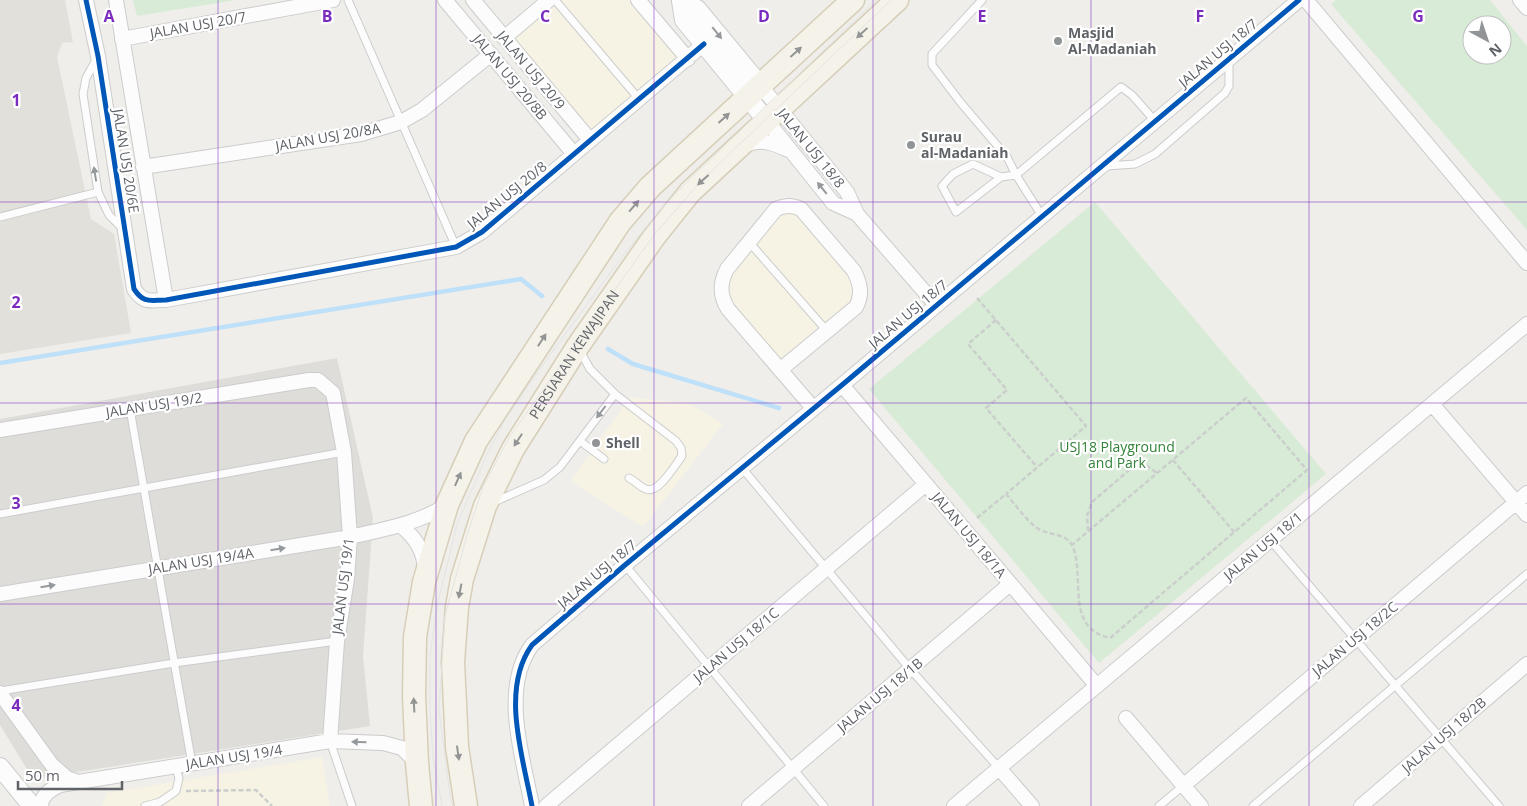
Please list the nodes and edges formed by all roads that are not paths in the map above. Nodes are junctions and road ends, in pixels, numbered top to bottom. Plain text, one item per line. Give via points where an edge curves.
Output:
1 (86, 0) edge
2 (116, 0) edge
3 (332, 0) edge
4 (348, 0) edge
5 (445, 0) edge
6 (473, 0) edge
7 (549, 0) edge
8 (555, 0) edge
9 (638, 0) edge
10 (681, 0) edge
11 (897, 0) edge
12 (982, 0) edge
13 (1299, 0) edge
14 (1306, 0) edge
15 (1520, 0) edge
16 (847, 3) edge
17 (1527, 8) edge
18 (504, 38) junction
19 (122, 39) junction
20 (704, 44) junction
21 (491, 54) junction
22 (98, 56) junction
23 (688, 59) junction
24 (1229, 59) junction
25 (753, 91) junction
26 (638, 99) junction
27 (773, 115) junction
28 (1155, 121) junction
29 (401, 122) junction
30 (590, 140) junction
31 (739, 147) junction
32 (793, 153) junction
33 (574, 154) junction
34 (1102, 166) junction
35 (143, 167) junction
36 (1016, 175) junction
37 (1001, 177) junction
38 (98, 192) junction
39 (857, 214) junction
40 (1042, 216) junction
41 (0, 217) edge
42 (125, 231) junction
43 (748, 242) junction
44 (456, 247) junction
45 (1527, 263) edge
46 (166, 300) junction
47 (936, 305) junction
48 (1527, 324) edge
49 (827, 331) junction
50 (578, 346) junction
51 (780, 370) junction
52 (308, 380) joint
53 (842, 385) junction
54 (615, 394) junction
55 (1432, 404) junction
56 (812, 408) junction
57 (130, 409) junction
58 (0, 430) edge
59 (580, 441) junction
60 (344, 452) junction
61 (604, 459) dead end
62 (742, 468) junction
63 (630, 478) dead end
64 (926, 484) junction
65 (144, 488) junction
66 (1527, 493) edge
67 (1516, 502) junction
68 (447, 505) junction
69 (485, 506) junction
70 (0, 514) edge
71 (1527, 514) edge
72 (401, 526) junction
73 (350, 537) junction
74 (1270, 540) junction
75 (625, 565) junction
76 (158, 568) junction
77 (826, 569) junction
78 (1527, 574) edge
79 (424, 582) junction
80 (1010, 584) junction
81 (0, 594) edge
82 (1355, 639) junction
83 (337, 641) junction
84 (174, 663) junction
85 (1527, 664) edge
86 (710, 668) junction
87 (910, 669) junction
88 (1097, 686) junction
89 (1396, 686) junction
90 (0, 692) edge
91 (1126, 718) dead end
92 (1440, 738) junction
93 (330, 741) junction
94 (417, 763) junction
95 (192, 764) junction
96 (175, 766) junction
97 (0, 767) edge
98 (793, 768) junction
99 (999, 768) junction
100 (78, 782) junction
101 (1183, 786) junction
102 (32, 806) edge
103 (40, 806) edge
104 (145, 806) edge
105 (352, 806) edge
106 (421, 806) edge
107 (466, 806) edge
108 (532, 806) edge
109 (546, 806) edge
110 (749, 806) edge
111 (824, 806) edge
112 (954, 806) edge
113 (1032, 806) edge
114 (1159, 806) edge
115 (1201, 806) edge
116 (1253, 806) edge
117 (1361, 806) edge
118 (1499, 806) edge

1 - 22 street, JALAN USJ 20/6E
2 - 19 street
3 - 19 street, JALAN USJ 20/7
4 - 29 lane
5 - 21 street, JALAN USJ 20/8B
6 - 18 street, JALAN USJ 20/9
7 - 18 street
8 - 26 lane
9 - 23 street
10 - 20 street via 684,20
10 -> 25 street via 697,9
11 -> 27 main road, PERSIARAN KEWAJIPAN
12 - 36 lane via 932,54 931,60 961,103 1007,157
13 - 24 street, JALAN USJ 18/7
14 - 45 street
15 - 17 street
25 -> 16 main road
18 - 30 street, JALAN USJ 20/9
19 - 35 street
20 - 23 street, JALAN USJ 20/8
20 - 25 street
21 - 29 street, JALAN USJ 20/8A via 422,110
21 - 33 street, JALAN USJ 20/8B
38 -> 22 lane via 83,94 86,78
22 - 42 street, JALAN USJ 20/6E
23 - 26 street, JALAN USJ 20/8
24 - 28 street, JALAN USJ 18/7
24 - 34 lane via 1230,86 1225,93 1155,154 1134,164
25 - 27 street
68 -> 25 main road via 476,441 620,222 650,187
26 - 30 street, JALAN USJ 20/8
27 - 31 main road, PERSIARAN KEWAJIPAN
27 - 32 street, JALAN USJ 18/8
27 - 39 street, JALAN USJ 18/8 via 847,192
28 - 34 street, JALAN USJ 18/7
28 - 36 lane via 1122,87
29 - 35 street, JALAN USJ 20/8A via 360,134
29 - 44 lane
30 - 33 street, JALAN USJ 20/8
31 - 32 street via 750,142 771,142
31 -> 50 main road, PERSIARAN KEWAJIPAN via 674,211
39 -> 32 street, JALAN USJ 18/8 via 833,202
33 - 44 street, JALAN USJ 20/8 via 482,232
34 - 40 street, JALAN USJ 18/7
35 - 46 street
36 - 37 lane
36 - 40 lane
37 - 37 lane via 956,212 942,186 953,174 973,164
38 - 41 lane
38 - 42 lane via 109,215
39 - 47 street, JALAN USJ 18/8
40 - 47 street, JALAN USJ 18/7
42 - 46 street, JALAN USJ 20/6E via 134,288 145,300
43 - 49 lane
43 - 49 street via 776,209 784,206 801,209 859,281 856,307
43 - 51 street via 722,278 723,301
44 - 46 street, JALAN USJ 20/8
47 - 53 street, JALAN USJ 18/7
48 - 55 street, JALAN USJ 18/1
49 - 51 street
50 - 54 lane via 590,369
50 -> 69 main road, PERSIARAN KEWAJIPAN via 512,449
51 - 56 street
52 - 57 street, JALAN USJ 19/2
52 - 60 street, JALAN USJ 19/1 via 318,380 332,393
53 - 56 street, JALAN USJ 18/7
53 - 64 street, JALAN USJ 18/1A
54 -> 59 lane
54 - 63 lane via 681,448 682,456 654,490 647,490
55 - 67 street
55 - 74 street, JALAN USJ 18/1
56 - 62 street, JALAN USJ 18/7
57 - 58 street, JALAN USJ 19/2
57 - 65 lane
59 - 61 lane
59 - 69 lane via 560,467 544,480
60 - 65 lane
60 - 73 street, JALAN USJ 19/1
62 - 75 street, JALAN USJ 18/7
62 - 77 lane
64 - 77 street, JALAN USJ 18/1C
64 - 80 street, JALAN USJ 18/1A
65 - 70 lane
65 - 76 lane
66 - 67 street, JALAN USJ 18/2C
67 - 71 street
67 - 82 street, JALAN USJ 18/2C
68 - 72 street, JALAN USJ 19/4A
68 - 79 main road
69 -> 107 main road, PERSIARAN KEWAJIPAN via 462,579 454,631 457,747
72 - 73 street, JALAN USJ 19/4A
72 - 79 street via 419,545 424,562
76 -> 73 street, JALAN USJ 19/4A
73 - 83 street, JALAN USJ 19/1
74 - 82 lane
74 - 88 street, JALAN USJ 18/1
75 - 86 lane
75 - 108 street, JALAN USJ 18/7 via 532,645 520,666 515,705
81 -> 76 street, JALAN USJ 19/4A
76 - 84 lane
77 - 86 street, JALAN USJ 18/1C
77 - 87 lane
78 - 89 lane
94 -> 79 main road via 415,637
80 - 87 street, JALAN USJ 18/1B
80 - 88 street, JALAN USJ 18/1A
82 - 89 lane
82 - 101 street, JALAN USJ 18/2C
83 - 84 lane
83 - 93 street, JALAN USJ 19/1
84 - 90 lane
84 - 95 lane
85 - 92 street, JALAN USJ 18/2B
86 - 98 lane
86 - 109 street, JALAN USJ 18/1C
87 - 98 street, JALAN USJ 18/1B
87 - 99 lane
88 - 99 street, JALAN USJ 18/1
89 - 92 lane
89 - 116 lane
90 - 100 street via 52,765 67,778
91 - 101 street
92 - 117 street, JALAN USJ 18/2B
92 - 118 lane
94 -> 93 street, JALAN USJ 19/4 via 402,748 383,743
93 - 95 street, JALAN USJ 19/4
93 - 105 lane, JALAN USJ 19/1
94 - 106 main road
95 - 96 street, JALAN USJ 19/4
96 - 100 street, JALAN USJ 19/4
96 - 104 lane via 179,778 176,791 160,802
97 - 102 street
98 - 110 street, JALAN USJ 18/1B
98 - 111 lane
99 - 112 street, JALAN USJ 18/1
99 - 113 street
100 - 103 street, JALAN USJ 19/4 via 48,791
101 - 114 lane
101 - 115 street

